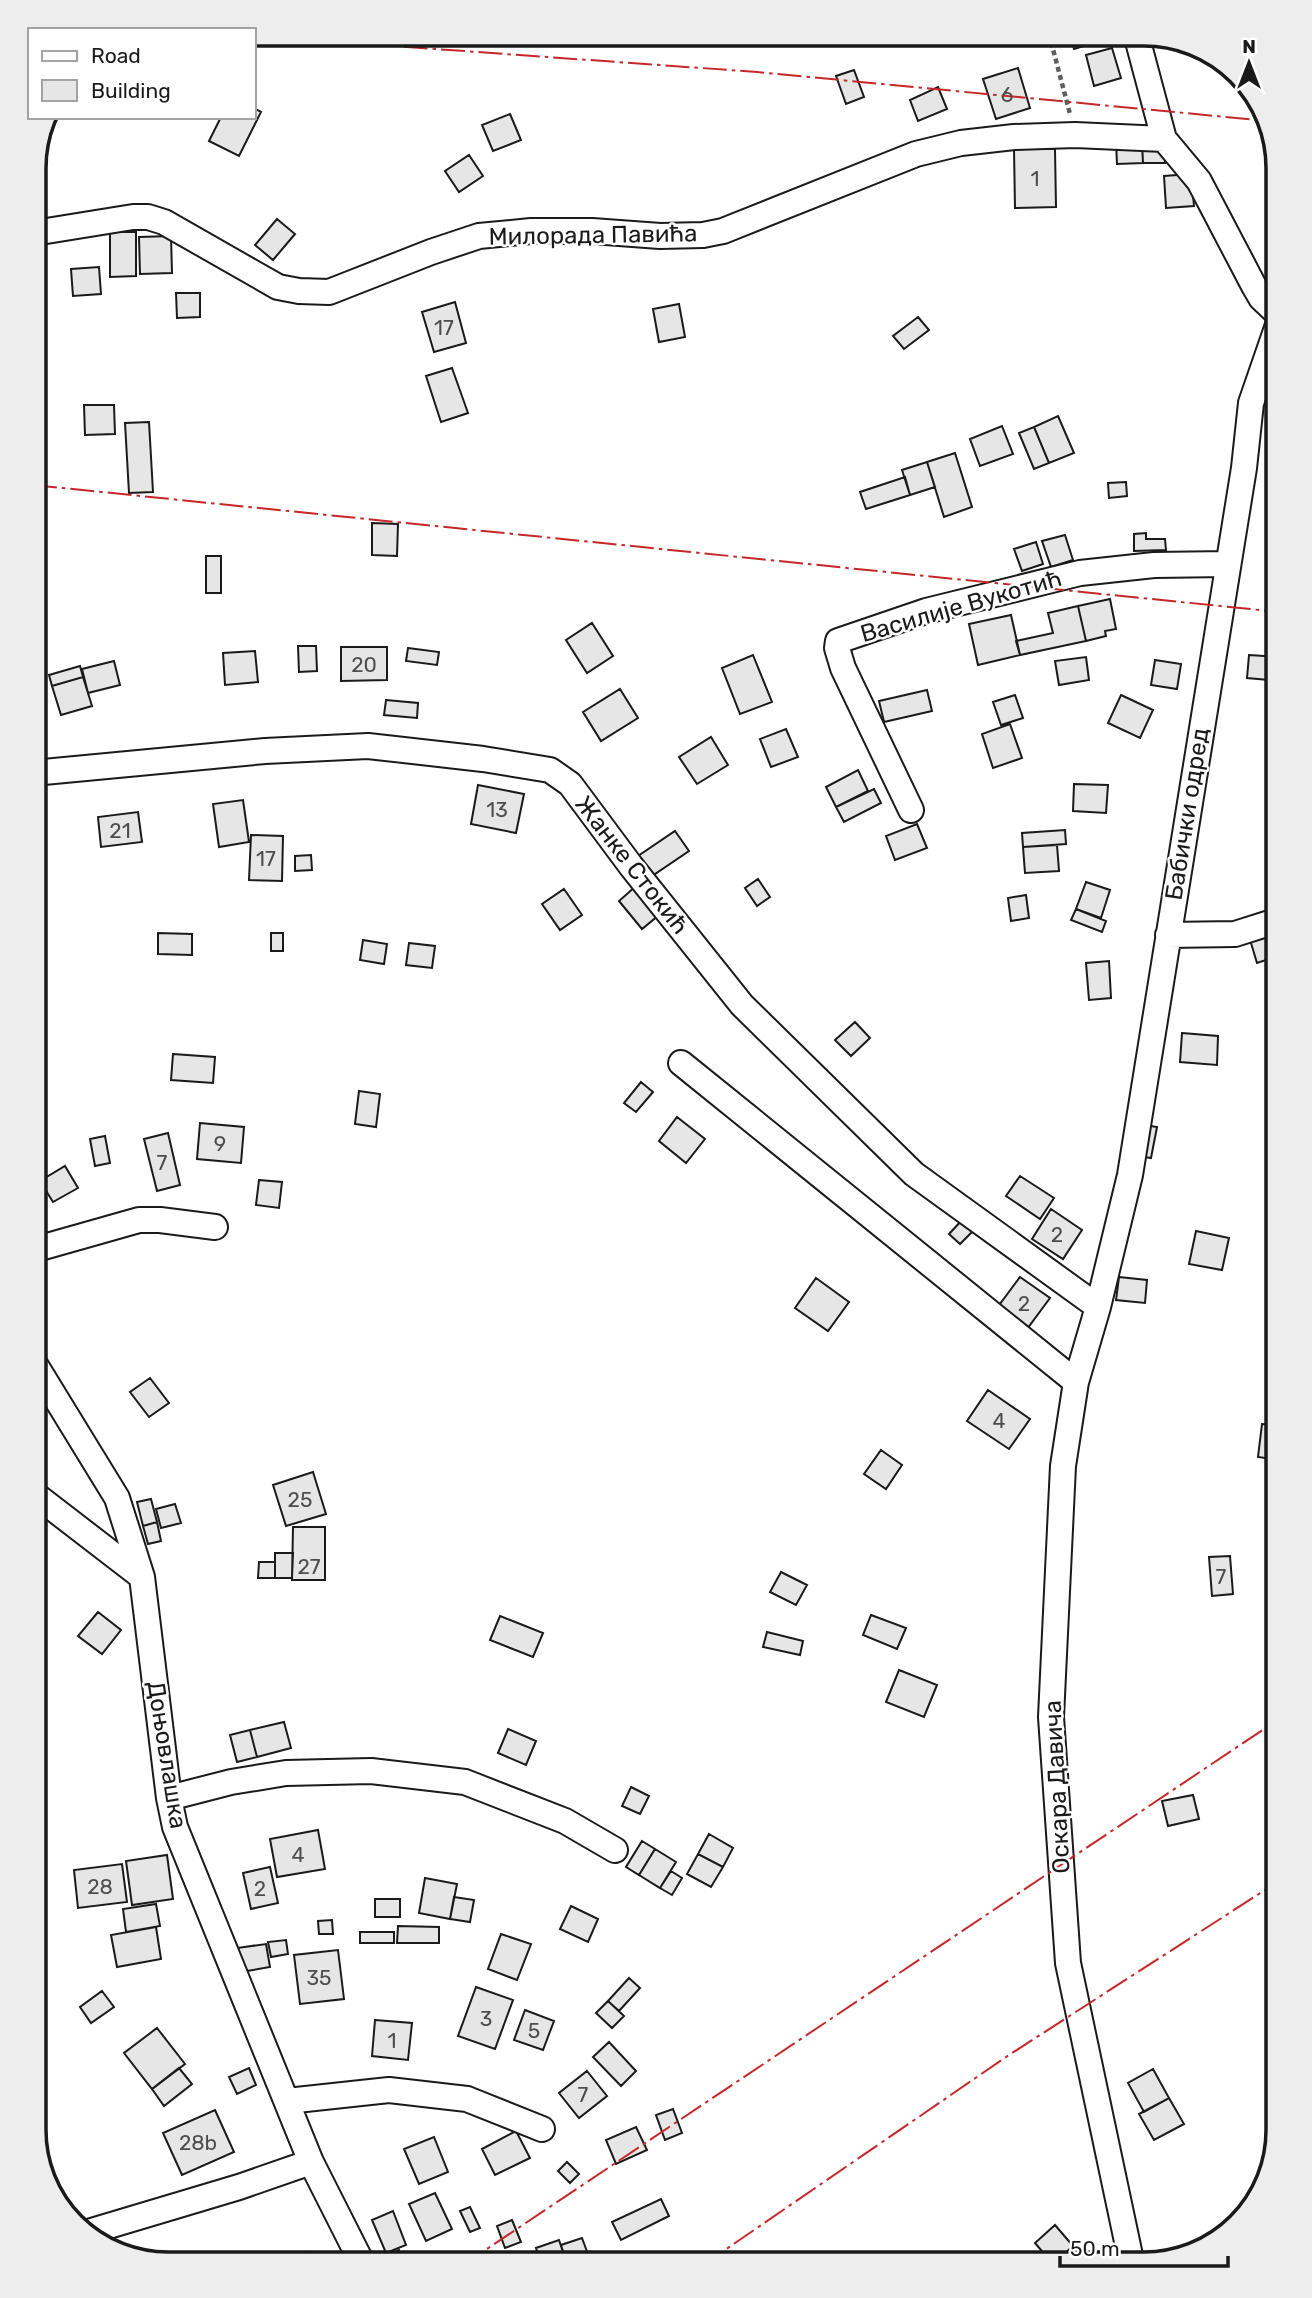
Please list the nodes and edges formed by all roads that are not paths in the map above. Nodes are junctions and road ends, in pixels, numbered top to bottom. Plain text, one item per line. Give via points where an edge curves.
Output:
1 (1139, 46) edge
2 (1164, 139) junction
3 (46, 231) edge
4 (1266, 303) edge
5 (1266, 360) edge
6 (1227, 564) junction
7 (46, 772) edge
8 (911, 810) dead end
9 (1266, 924) edge
10 (1168, 935) junction
11 (681, 1063) dead end
12 (215, 1227) dead end
13 (46, 1246) edge
14 (1098, 1307) junction
15 (46, 1382) edge
16 (1076, 1382) junction
17 (46, 1503) edge
18 (142, 1577) junction
19 (169, 1798) junction
20 (615, 1850) dead end
21 (287, 2101) junction
22 (542, 2129) dead end
23 (312, 2162) junction
24 (97, 2229) edge
25 (357, 2252) edge
26 (1129, 2252) edge

1 - 2 street
2 - 3 street, Милорада Павића via 1075,135 961,143 916,154 723,231 660,236 531,231 479,236 329,292 278,287 164,222 148,218
2 - 4 street via 1199,181
5 - 6 street, Бабички одред via 1251,403
6 - 8 street, Василије Вукотић via 1080,573 926,611 838,641 843,668
6 - 10 street, Бабички одред
7 - 14 street, Жанке Стокић via 368,746 551,771 570,783 742,1005 914,1174
9 - 10 street via 1234,934
10 - 14 street, Бабички одред via 1130,1175
11 - 16 street
12 - 13 street via 139,1220
14 - 16 street, Оскара Давича
15 - 18 street, Доњовлашка via 117,1498
16 - 26 street, Оскара Давича via 1063,1466 1051,1717 1068,1963
17 - 18 street
18 - 19 street, Доњовлашка
19 - 20 street via 286,1773 371,1771 465,1782 565,1821
19 - 21 street, Доњовлашка via 174,1827
21 - 22 street via 388,2090 467,2099
21 - 23 street, Доњовлашка
23 - 24 street
23 - 25 street, Доњовлашка

